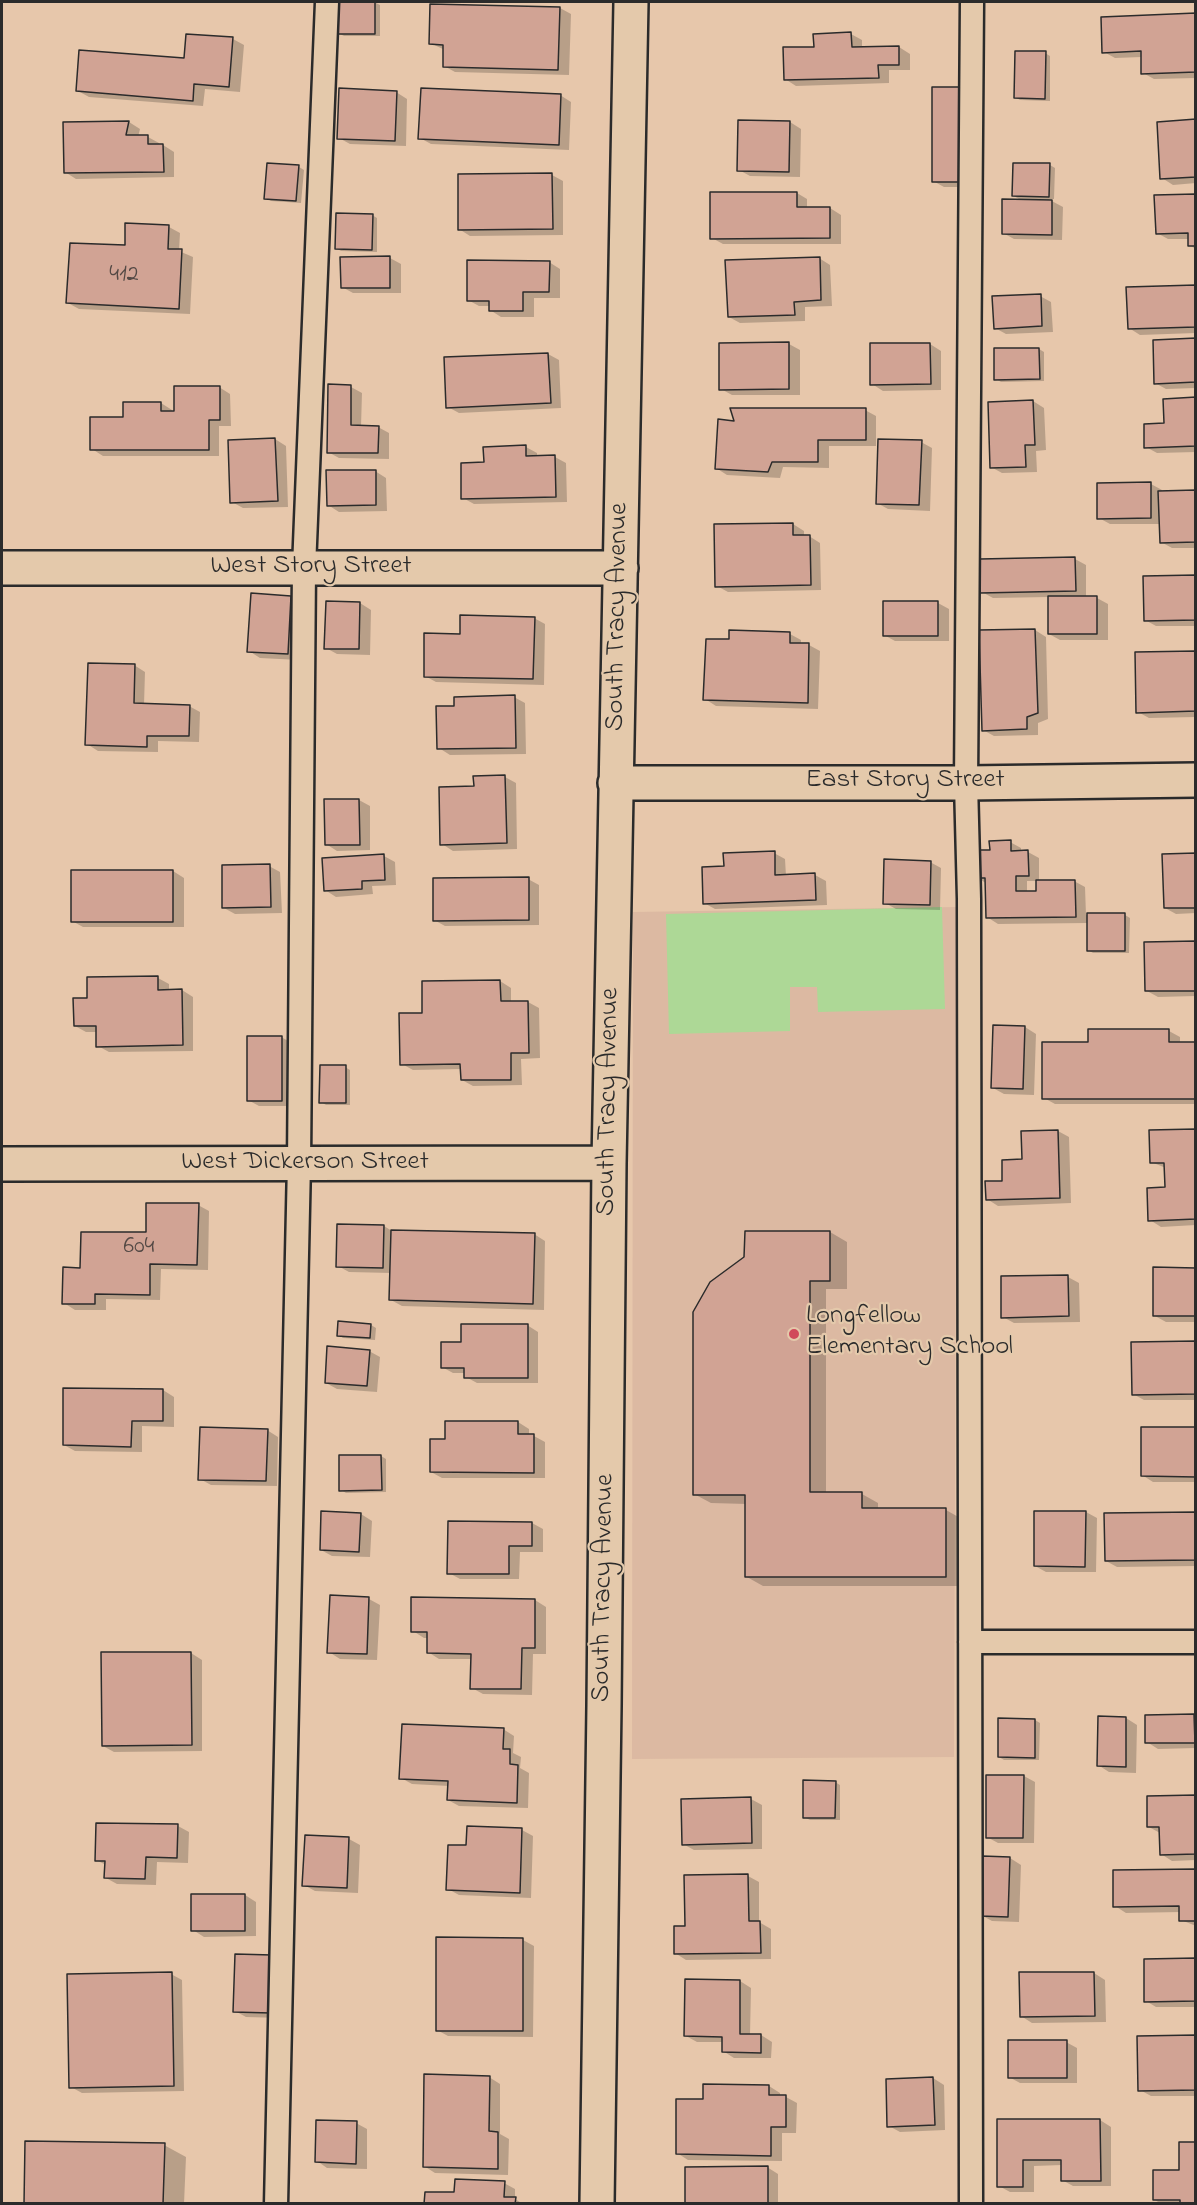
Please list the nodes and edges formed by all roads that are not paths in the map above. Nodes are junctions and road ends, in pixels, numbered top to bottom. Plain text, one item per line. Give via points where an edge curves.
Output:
1 (327, 2) edge
2 (631, 2) edge
3 (972, 2) edge
4 (2, 568) edge
5 (304, 568) junction
6 (621, 568) junction
7 (1196, 780) edge
8 (615, 783) junction
9 (966, 783) junction
10 (300, 1163) junction
11 (609, 1163) junction
12 (2, 1164) edge
13 (970, 1642) junction
14 (1196, 1642) edge
15 (276, 2204) edge
16 (597, 2204) edge
17 (971, 2204) edge

1 - 5 lane
2 - 6 street, South Tracy Avenue
3 - 9 lane
4 - 5 street, West Story Street
5 - 6 street, West Story Street
5 - 10 lane
6 - 8 street, South Tracy Avenue
7 - 9 street, East Story Street
8 - 9 street, East Story Street
8 - 11 street, South Tracy Avenue
9 - 13 lane
10 - 11 street, West Dickerson Street
10 - 12 street, West Dickerson Street
10 - 15 lane
11 - 16 street, South Tracy Avenue
13 - 14 lane
13 - 17 lane

